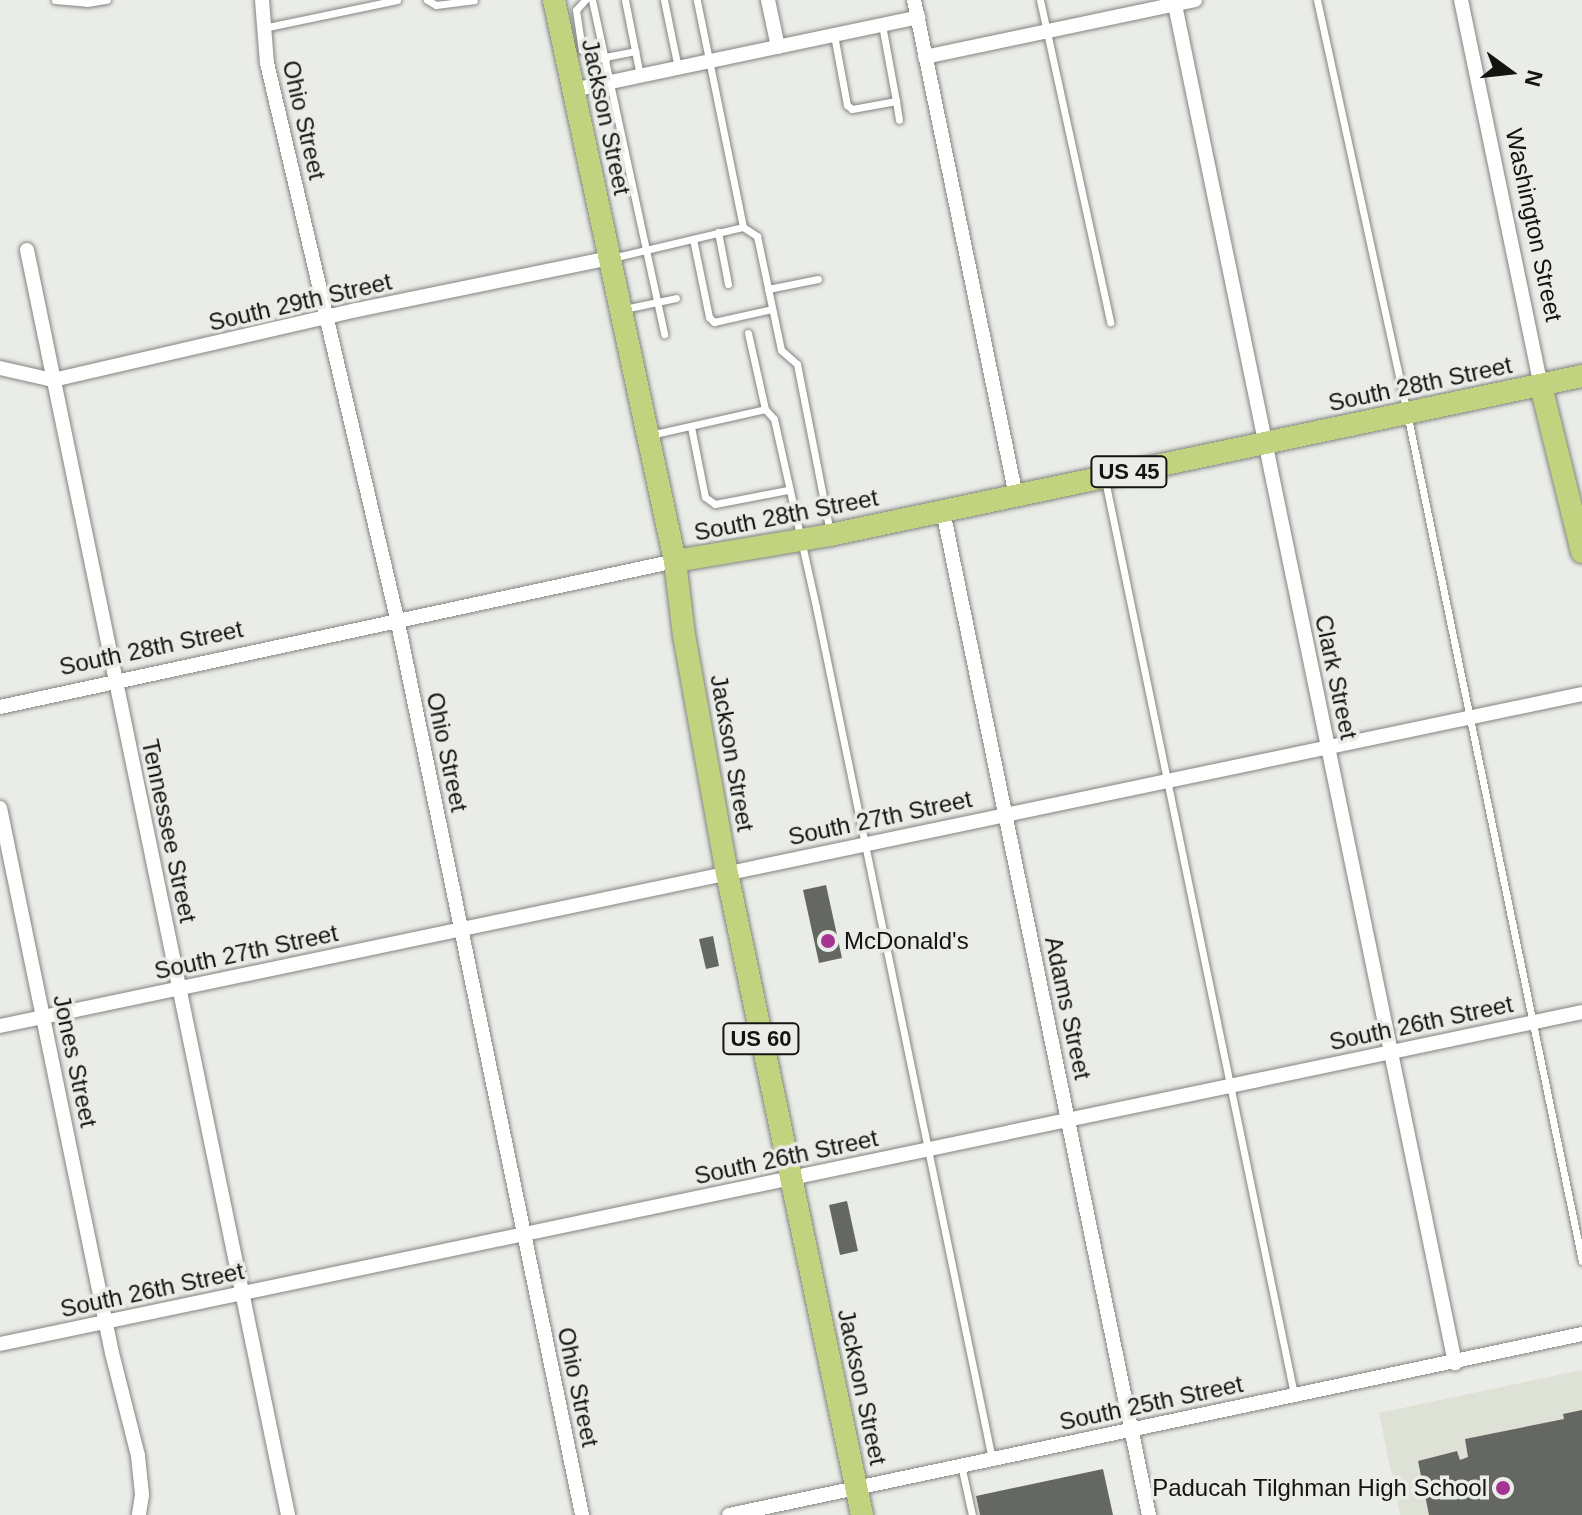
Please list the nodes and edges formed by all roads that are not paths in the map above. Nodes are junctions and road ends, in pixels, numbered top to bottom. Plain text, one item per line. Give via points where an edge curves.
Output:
1 (55, 0) edge
2 (107, 0) edge
3 (262, 0) edge
4 (397, 0) edge
5 (427, 0) edge
6 (474, 0) edge
7 (554, 0) edge
8 (585, 0) edge
9 (592, 0) edge
10 (625, 0) edge
11 (664, 0) edge
12 (697, 0) edge
13 (768, 0) edge
14 (914, 0) edge
15 (1040, 0) edge
16 (1195, 0) edge
17 (1317, 0) edge
18 (1461, 0) edge
19 (1174, 2) edge
20 (918, 17) junction
21 (882, 25) junction
22 (263, 28) junction
23 (631, 31) junction
24 (1047, 31) junction
25 (622, 33) dead end
26 (834, 35) junction
27 (778, 47) junction
28 (635, 51) junction
29 (925, 57) junction
30 (606, 58) junction
31 (710, 61) junction
32 (678, 68) junction
33 (640, 76) junction
34 (611, 82) junction
35 (573, 90) junction
36 (896, 101) junction
37 (899, 120) dead end
38 (743, 227) junction
39 (718, 232) junction
40 (693, 239) junction
41 (647, 249) junction
42 (27, 250) dead end
43 (610, 258) junction
44 (818, 279) dead end
45 (728, 284) dead end
46 (768, 289) junction
47 (676, 298) dead end
48 (658, 302) junction
49 (772, 309) junction
50 (621, 310) junction
51 (328, 317) junction
52 (1110, 322) dead end
53 (748, 333) dead end
54 (664, 334) dead end
55 (0, 368) edge
56 (1582, 376) edge
57 (53, 380) junction
58 (1541, 386) junction
59 (765, 409) junction
60 (1407, 413) junction
61 (691, 427) junction
62 (648, 436) junction
63 (1265, 444) junction
64 (1105, 477) junction
65 (788, 490) junction
66 (1016, 496) junction
67 (943, 511) junction
68 (830, 535) junction
69 (801, 540) junction
70 (1582, 552) edge
71 (675, 561) junction
72 (398, 623) junction
73 (116, 682) junction
74 (1582, 694) edge
75 (0, 707) edge
76 (1470, 717) junction
77 (1328, 747) junction
78 (1168, 781) junction
79 (0, 808) edge
80 (1005, 815) junction
81 (865, 844) junction
82 (727, 873) junction
83 (461, 929) junction
84 (179, 988) junction
85 (1582, 1012) edge
86 (43, 1017) junction
87 (1533, 1022) junction
88 (0, 1026) edge
89 (1391, 1052) junction
90 (1231, 1086) junction
91 (1068, 1120) junction
92 (928, 1149) junction
93 (791, 1178) junction
94 (524, 1234) junction
95 (1582, 1261) edge
96 (242, 1294) junction
97 (106, 1322) junction
98 (1582, 1334) edge
99 (0, 1344) edge
100 (1455, 1363) junction
101 (1294, 1394) junction
102 (1133, 1431) junction
103 (992, 1459) junction
104 (961, 1465) junction
105 (856, 1487) junction
106 (139, 1515) edge
107 (288, 1515) edge
108 (582, 1515) edge
109 (729, 1515) edge
110 (862, 1515) edge
111 (972, 1515) edge
112 (1149, 1515) edge

1 - 2 lane
3 - 22 street, Ohio Street
4 - 22 lane
5 - 6 lane via 436,5
7 - 35 main road, Jackson Street
8 - 30 lane via 576,10 582,50
9 - 30 lane
10 - 23 lane via 623,13
11 - 32 lane
12 - 31 lane
13 - 27 street
14 - 20 street
15 - 24 lane
16 - 19 street
17 - 60 lane
18 - 58 street, Washington Street
19 - 24 street
19 - 63 street, Clark Street
20 - 21 street
20 - 29 street
21 - 26 street
21 - 36 lane
22 - 51 street, Ohio Street
23 - 25 lane
23 - 28 lane
24 - 29 street
24 - 52 lane
26 - 27 street
26 - 36 lane via 847,105 852,109
27 - 31 street
28 - 30 lane
28 - 33 lane
29 - 66 street
30 - 34 lane
31 - 32 street
31 - 38 lane
32 - 33 street
33 - 34 street
34 - 35 street
34 - 41 lane
35 - 43 main road, Jackson Street
36 - 37 lane
38 - 39 lane
38 - 46 lane via 757,236
39 - 40 lane
39 - 45 lane
40 - 41 lane
40 - 49 lane via 699,293 714,322 734,313
41 - 43 lane
41 - 48 lane
42 - 57 street, Tennessee Street
43 - 50 main road, Jackson Street
43 - 51 street, South 29th Street
44 - 46 lane
46 - 49 lane
47 - 48 lane
48 - 50 lane
48 - 54 lane
49 - 68 lane via 781,350 797,364
50 - 62 main road, Jackson Street
51 - 57 street, South 29th Street
51 - 72 street, Ohio Street
53 - 59 lane
55 - 57 street, South 29th Street
56 - 58 main road, South 28th Street / US 45
57 - 73 street, Tennessee Street
58 - 60 main road, South 28th Street / US 45
58 - 70 main road, Washington Street
59 - 61 lane
59 - 65 lane via 774,419
60 - 63 main road, South 28th Street / US 45
60 - 76 lane
61 - 62 lane
61 - 65 lane via 705,497 715,504
62 - 71 main road, Jackson Street
63 - 64 main road, South 28th Street / US 45
63 - 77 street, Clark Street
64 - 66 main road, South 28th Street / US 45
64 - 78 lane
65 - 69 lane
66 - 67 main road, South 28th Street / US 45
67 - 68 main road, South 28th Street / US 45
67 - 80 street, Adams Street
68 - 69 main road, South 28th Street / US 45
69 - 71 main road, South 28th Street / US 45
69 - 81 lane
71 - 72 street, South 28th Street
71 - 82 main road, Jackson Street / US 60
72 - 73 street, South 28th Street
72 - 83 street, Ohio Street
73 - 75 street, South 28th Street
73 - 84 street, Tennessee Street
74 - 76 street, South 27th Street
76 - 77 street, South 27th Street
76 - 87 lane
77 - 78 street, South 27th Street
77 - 89 street, Clark Street
78 - 80 street, South 27th Street
78 - 90 lane
79 - 86 street, Jones Street
80 - 81 street, South 27th Street
80 - 91 street, Adams Street
81 - 82 street, South 27th Street
81 - 92 lane
82 - 83 street, South 27th Street
82 - 93 main road, Jackson Street / US 60
83 - 84 street, South 27th Street
83 - 94 street, Ohio Street
84 - 86 street, South 27th Street
84 - 96 street, Tennessee Street
85 - 87 street, South 26th Street
86 - 88 street, South 27th Street
86 - 97 street, Jones Street
87 - 89 street, South 26th Street
87 - 95 lane
89 - 90 street, South 26th Street
89 - 100 street, Clark Street
90 - 91 street, South 26th Street
90 - 101 lane
91 - 92 street, South 26th Street
91 - 102 street, Adams Street
92 - 93 street, South 26th Street
92 - 103 lane
93 - 94 street, South 26th Street
93 - 105 main road, Jackson Street / US 60
94 - 96 street, South 26th Street
94 - 108 street, Ohio Street
96 - 97 street, South 26th Street
96 - 107 street, Tennessee Street
97 - 99 street, South 26th Street
97 - 106 street, Jones Street via 138,1456
98 - 100 street, South 25th Street
100 - 101 street, South 25th Street
101 - 102 street, South 25th Street
102 - 103 street, South 25th Street
102 - 112 street, Adams Street
103 - 104 street, South 25th Street
104 - 105 street, South 25th Street
104 - 111 lane
105 - 109 street, South 25th Street
105 - 110 main road, Jackson Street / US 60

